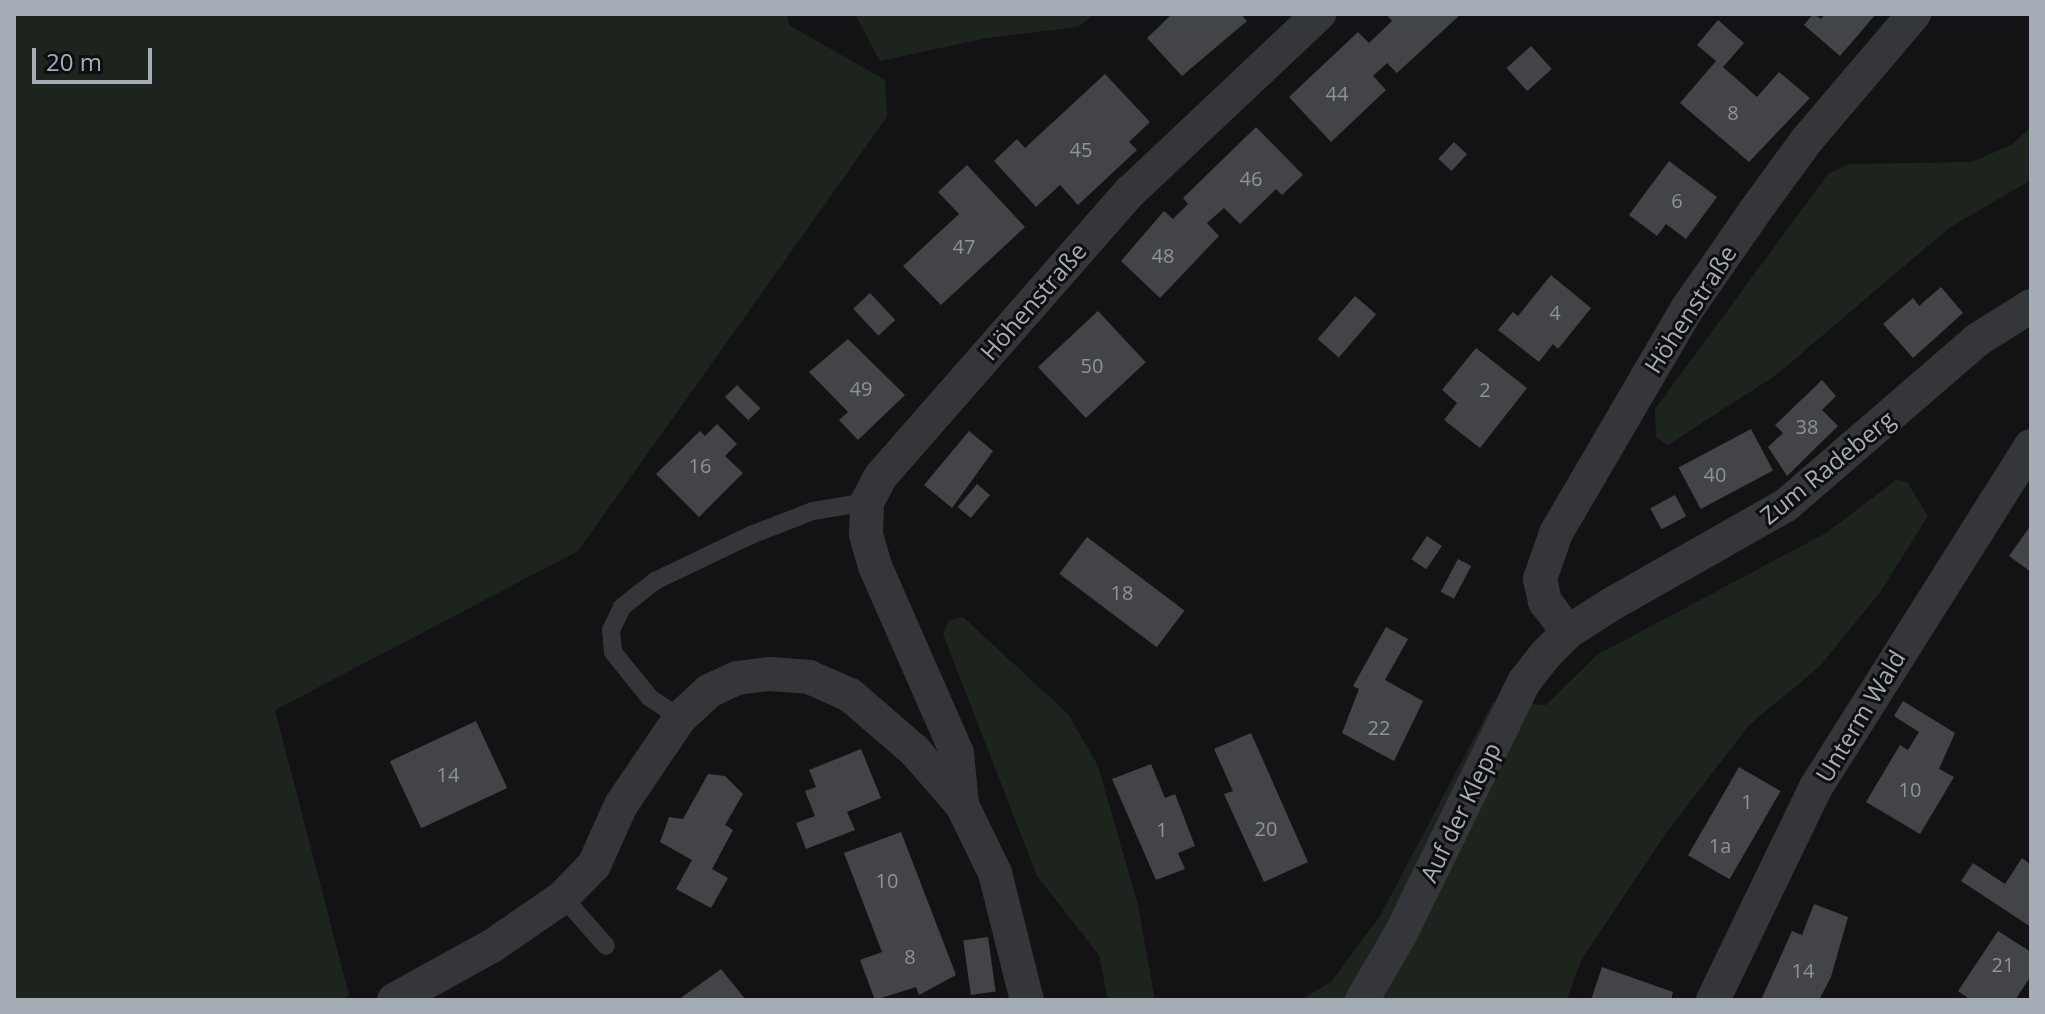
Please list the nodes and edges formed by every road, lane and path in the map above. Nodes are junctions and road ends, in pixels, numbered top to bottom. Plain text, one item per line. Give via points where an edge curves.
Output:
1 (1319, 14) edge
2 (1914, 14) edge
3 (2031, 306) edge
4 (2031, 446) edge
5 (867, 502) junction
6 (1568, 632) junction
7 (680, 718) junction
8 (962, 805) junction
9 (563, 897) junction
10 (606, 946) dead end
11 (394, 1000) edge
12 (1027, 1000) edge
13 (1362, 1000) edge
14 (1713, 1000) edge

1 - 5 street, Höhenstraße via 1130,192 891,464
2 - 6 street, Höhenstraße via 1806,141 1755,211 1680,322 1556,533 1540,579 1545,602
3 - 6 street, Zum Radeberg via 1977,340 1786,505
4 - 14 street, Unterm Wald via 1816,787
5 - 7 lane via 813,511 751,535 655,581 622,607 611,630 613,652 650,698
5 - 8 street via 866,535 875,566 957,753
6 - 13 street, Auf der Klepp via 1524,682 1400,935
7 - 8 street via 709,691 737,678 809,677 850,695 881,719
7 - 9 street via 621,805 594,865
8 - 12 street via 995,873
9 - 10 lane
9 - 11 street via 492,946

